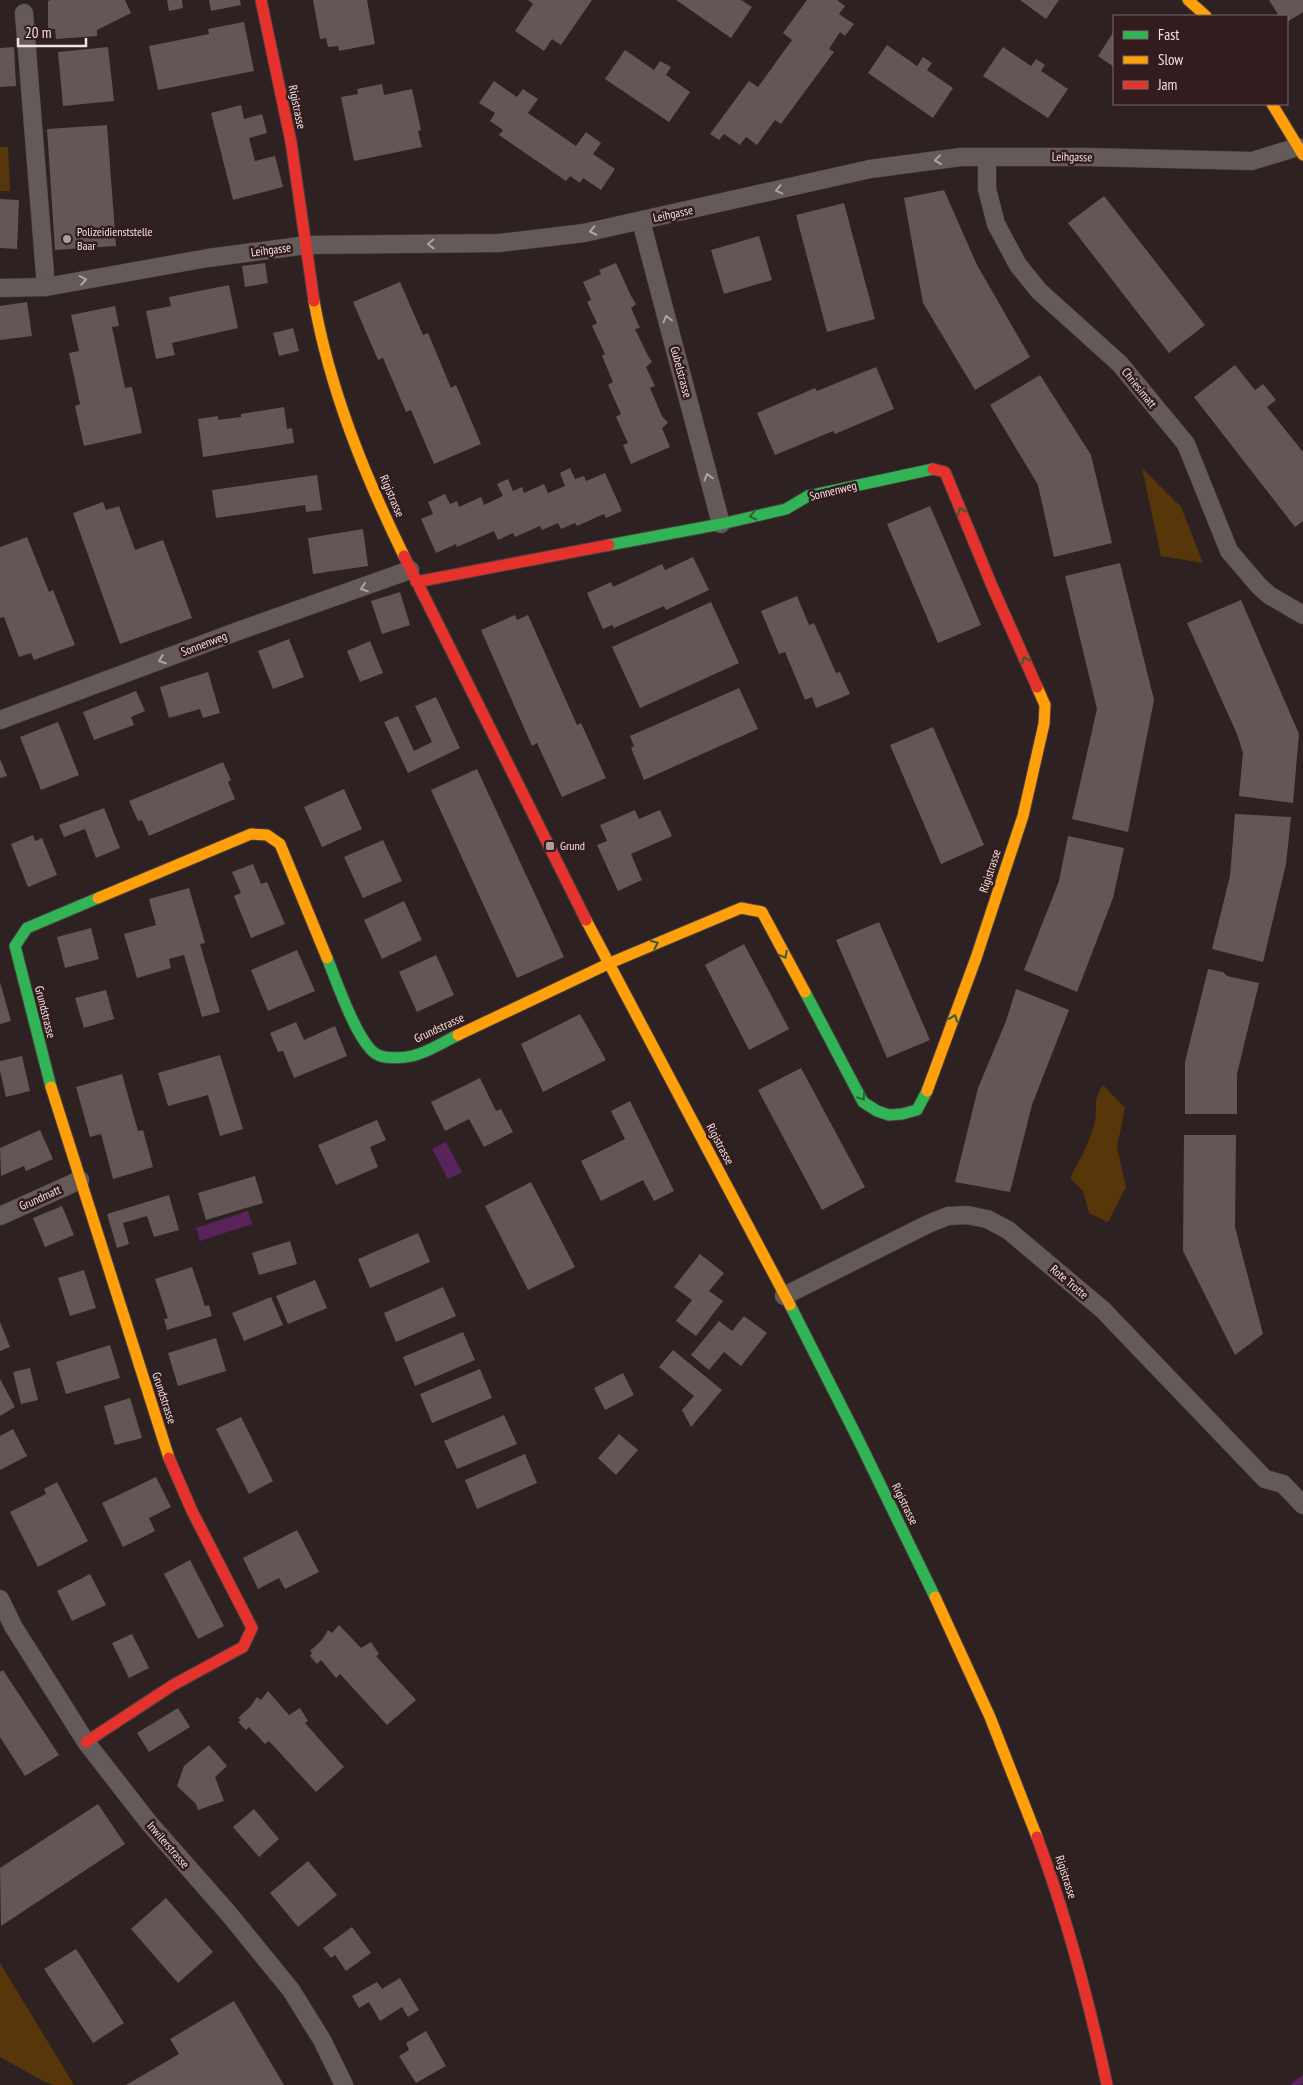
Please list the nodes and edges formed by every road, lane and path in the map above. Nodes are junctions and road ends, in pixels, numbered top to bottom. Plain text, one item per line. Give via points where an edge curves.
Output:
1 (261, 0) edge
2 (1188, 0) edge
3 (24, 13) dead end
4 (1205, 15) edge
5 (1273, 105) edge
6 (1301, 151) edge
7 (987, 156) junction
8 (641, 221) junction
9 (307, 245) junction
10 (46, 287) junction
11 (0, 288) edge
12 (721, 524) junction
13 (413, 576) junction
14 (1303, 615) edge
15 (1045, 705) joint
16 (0, 720) edge
17 (610, 963) junction
18 (80, 1180) junction
19 (0, 1216) edge
20 (784, 1296) junction
21 (1303, 1505) edge
22 (0, 1599) edge
23 (86, 1742) junction
24 (344, 2085) edge
25 (1107, 2085) edge

1 - 9 street, Rigistrasse via 294,160
2 - 4 street
3 - 10 street
5 - 6 street
6 - 7 street, Leihgasse via 1252,161
7 -> 8 street, Leihgasse via 870,169
7 - 14 street, Chriesimatt via 987,189 996,224 1018,265 1039,291 1120,364 1186,444 1229,551 1269,595
8 -> 9 street, Leihgasse via 584,233 499,243
12 -> 8 street, Gubelstrasse
10 -> 9 street, Leihgasse via 208,258
9 - 13 street, Rigistrasse via 314,305 329,372 352,440
10 - 11 street, Leihgasse
12 - 13 street, Sonnenweg
15 -> 12 street, Sonnenweg via 945,472 930,468 808,496 786,509
13 -> 16 street, Sonnenweg via 241,630
13 - 17 street, Rigistrasse via 582,914
17 -> 15 street, Rigistrasse via 741,908 762,912 863,1102 879,1113 900,1116 917,1110 976,958 1023,816 1044,724
17 - 18 street, Grundstrasse via 413,1056 385,1058 369,1050 357,1030 280,844 266,835 251,834 27,928 15,946 46,1070
17 - 20 street, Rigistrasse
18 - 19 street, Grundmatt
18 - 23 street, Grundstrasse via 170,1461 252,1628 243,1647 173,1685
20 - 21 street, Rote Trotte via 948,1216 987,1219 1008,1230 1102,1310 1265,1479 1284,1484
20 - 25 street, Rigistrasse via 821,1364 955,1636 1027,1807 1057,1891
22 - 23 street, Inwilerstrasse via 13,1626
23 - 24 street, Inwilerstrasse via 149,1823 291,1990 322,2040

